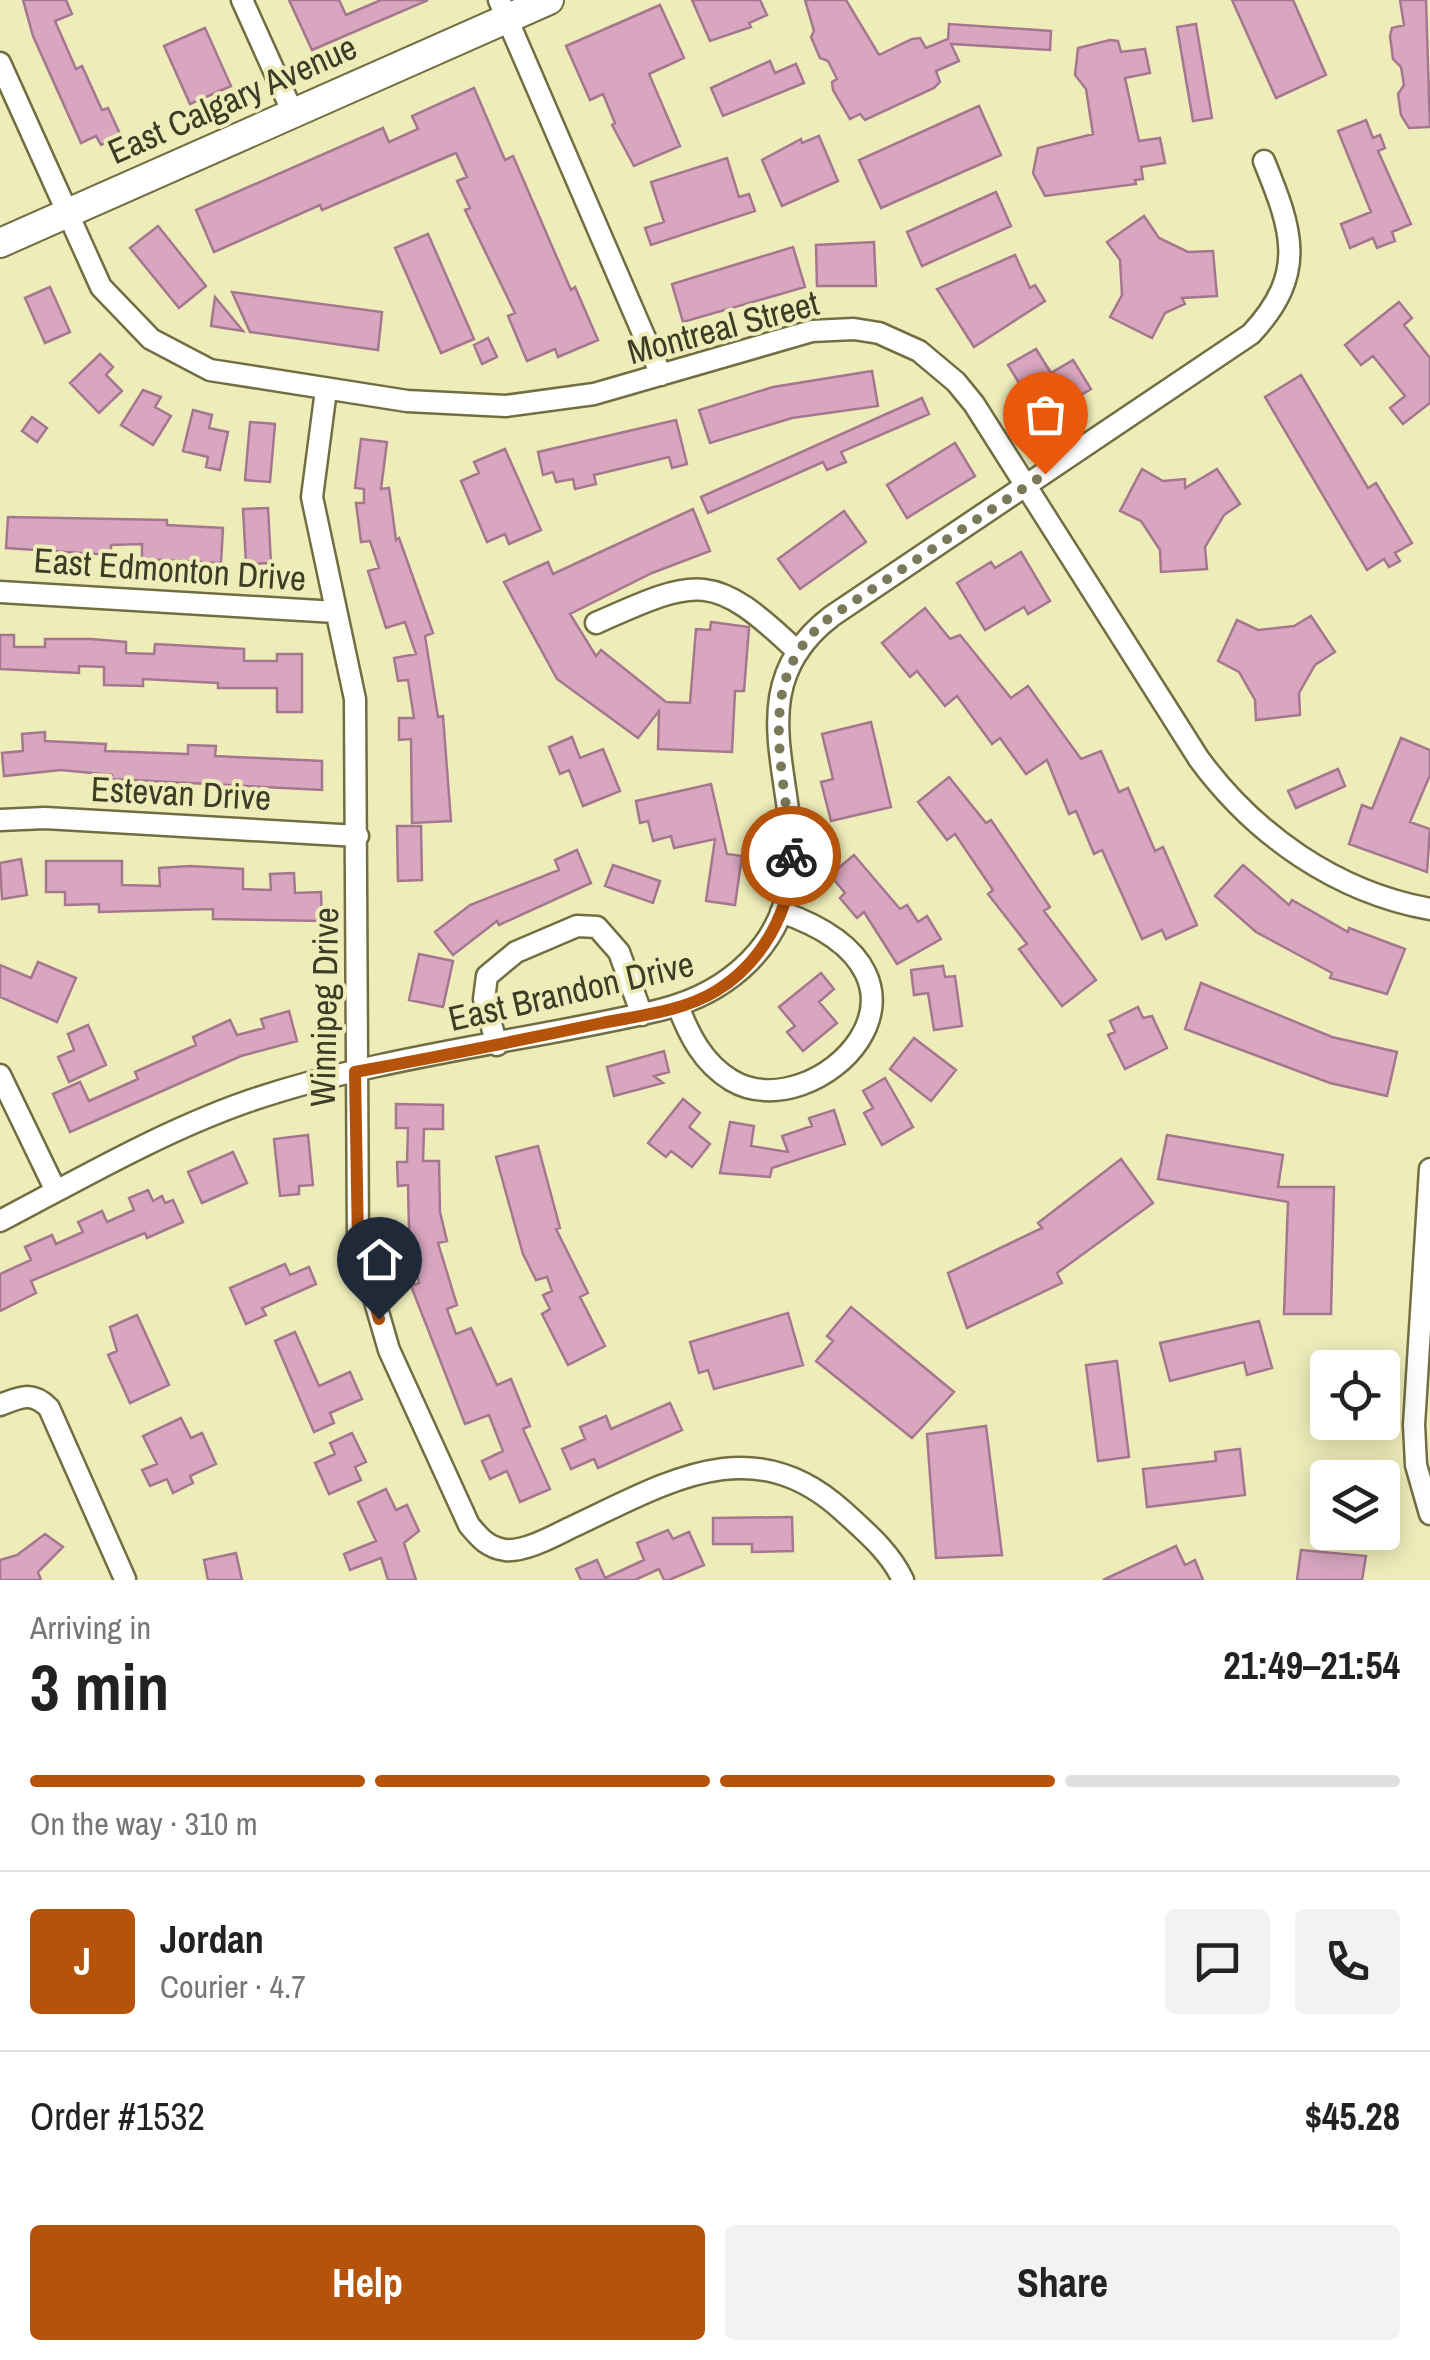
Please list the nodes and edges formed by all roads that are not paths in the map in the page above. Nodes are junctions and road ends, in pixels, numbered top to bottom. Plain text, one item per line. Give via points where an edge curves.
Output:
1 (242, 0) edge
2 (549, 0) edge
3 (503, 9) edge
4 (0, 63) edge
5 (293, 113) junction
6 (1264, 161) dead end
7 (67, 213) junction
8 (0, 243) edge
9 (661, 375) junction
10 (326, 390) junction
11 (1027, 486) junction
12 (0, 592) edge
13 (336, 612) junction
14 (596, 622) dead end
15 (798, 652) junction
16 (0, 820) edge
17 (358, 836) junction
18 (1430, 909) edge
19 (781, 912) junction
20 (678, 1006) junction
21 (642, 1014) junction
22 (496, 1045) junction
23 (355, 1072) junction
24 (0, 1075) edge
25 (1430, 1169) edge
26 (56, 1191) junction
27 (0, 1221) edge
28 (0, 1406) edge
29 (1430, 1514) edge
30 (125, 1579) edge
31 (903, 1580) edge

1 - 5 street
2 - 3 street, East Calgary Avenue
3 - 5 street, East Calgary Avenue
3 - 9 street
4 - 7 street, Montreal Street
5 - 7 street, East Calgary Avenue
6 - 11 street, East Brandon Drive via 1286,214 1291,253 1283,290 1264,320 1214,362
7 - 8 street, East Calgary Avenue
7 - 10 street, Montreal Street via 109,298 164,348 228,375
9 - 10 street, Montreal Street via 565,400 506,406
9 - 11 street, Montreal Street via 812,331 879,332 919,351 956,382
10 - 13 street, Winnipeg Drive via 312,497
11 - 15 street, East Brandon Drive via 832,616
11 - 18 street, Montreal Street via 1231,798 1335,877
12 - 13 street, East Edmonton Drive
13 - 17 street, Winnipeg Drive via 356,699
14 - 15 street via 669,591 705,587 734,598
15 - 19 street, East Brandon Drive via 776,722 792,867
16 - 17 street, Estevan Drive
17 - 23 street, Winnipeg Drive
19 - 20 street, East Brandon Drive via 743,970 711,994
19 - 20 street via 834,934 864,972 872,1004 855,1050 805,1081 746,1087 703,1056
20 - 21 street, East Brandon Drive
21 - 22 street, East Brandon Drive
21 - 22 street via 612,940 597,927 576,926 516,952 488,976 484,998
22 - 23 street, East Brandon Drive
23 - 26 street, East Brandon Drive via 243,1103
23 - 31 street, Winnipeg Drive via 355,1202 369,1288 389,1350 469,1525 486,1544 509,1551 699,1472 747,1466 796,1477 824,1494 886,1552
24 - 26 street
25 - 29 street via 1414,1445
26 - 27 street, East Brandon Drive
28 - 30 street via 25,1395 50,1408

